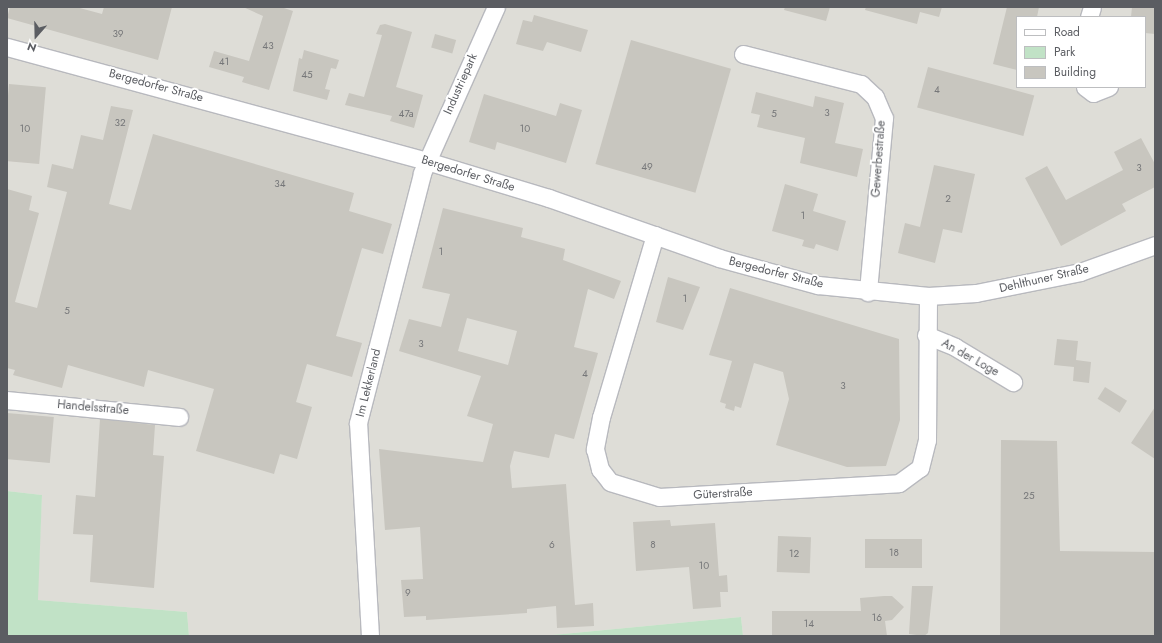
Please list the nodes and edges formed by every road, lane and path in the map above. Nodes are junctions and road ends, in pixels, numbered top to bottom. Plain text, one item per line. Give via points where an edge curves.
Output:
1 (496, 7) edge
2 (7, 47) edge
3 (743, 54) dead end
4 (1087, 88) edge
5 (1106, 88) edge
6 (427, 161) junction
7 (655, 235) junction
8 (1155, 245) edge
9 (868, 292) junction
10 (928, 296) junction
11 (926, 335) junction
12 (1013, 382) dead end
13 (7, 400) edge
14 (179, 416) dead end
15 (370, 636) edge

1 - 6 street, Industriepark
2 - 6 street, Bergedorfer Straße
3 - 9 street, Gewerbestraße via 861,84 875,97 884,118
4 - 5 street via 1093,93
6 - 7 street, Bergedorfer Straße
6 - 15 street, Im Lekkerland via 358,423
7 - 9 street, Bergedorfer Straße via 768,273
7 - 11 street, Güterstraße via 603,410 595,448 600,469 607,478 629,490 659,497 701,496 899,483 920,468 927,440
8 - 10 street, Dehlthuner Straße via 1080,272 1021,286
9 - 10 street, Bergedorfer Straße
10 - 11 street, Güterstraße
11 - 12 street, An der Loge via 955,347
13 - 14 street, Handelsstraße

